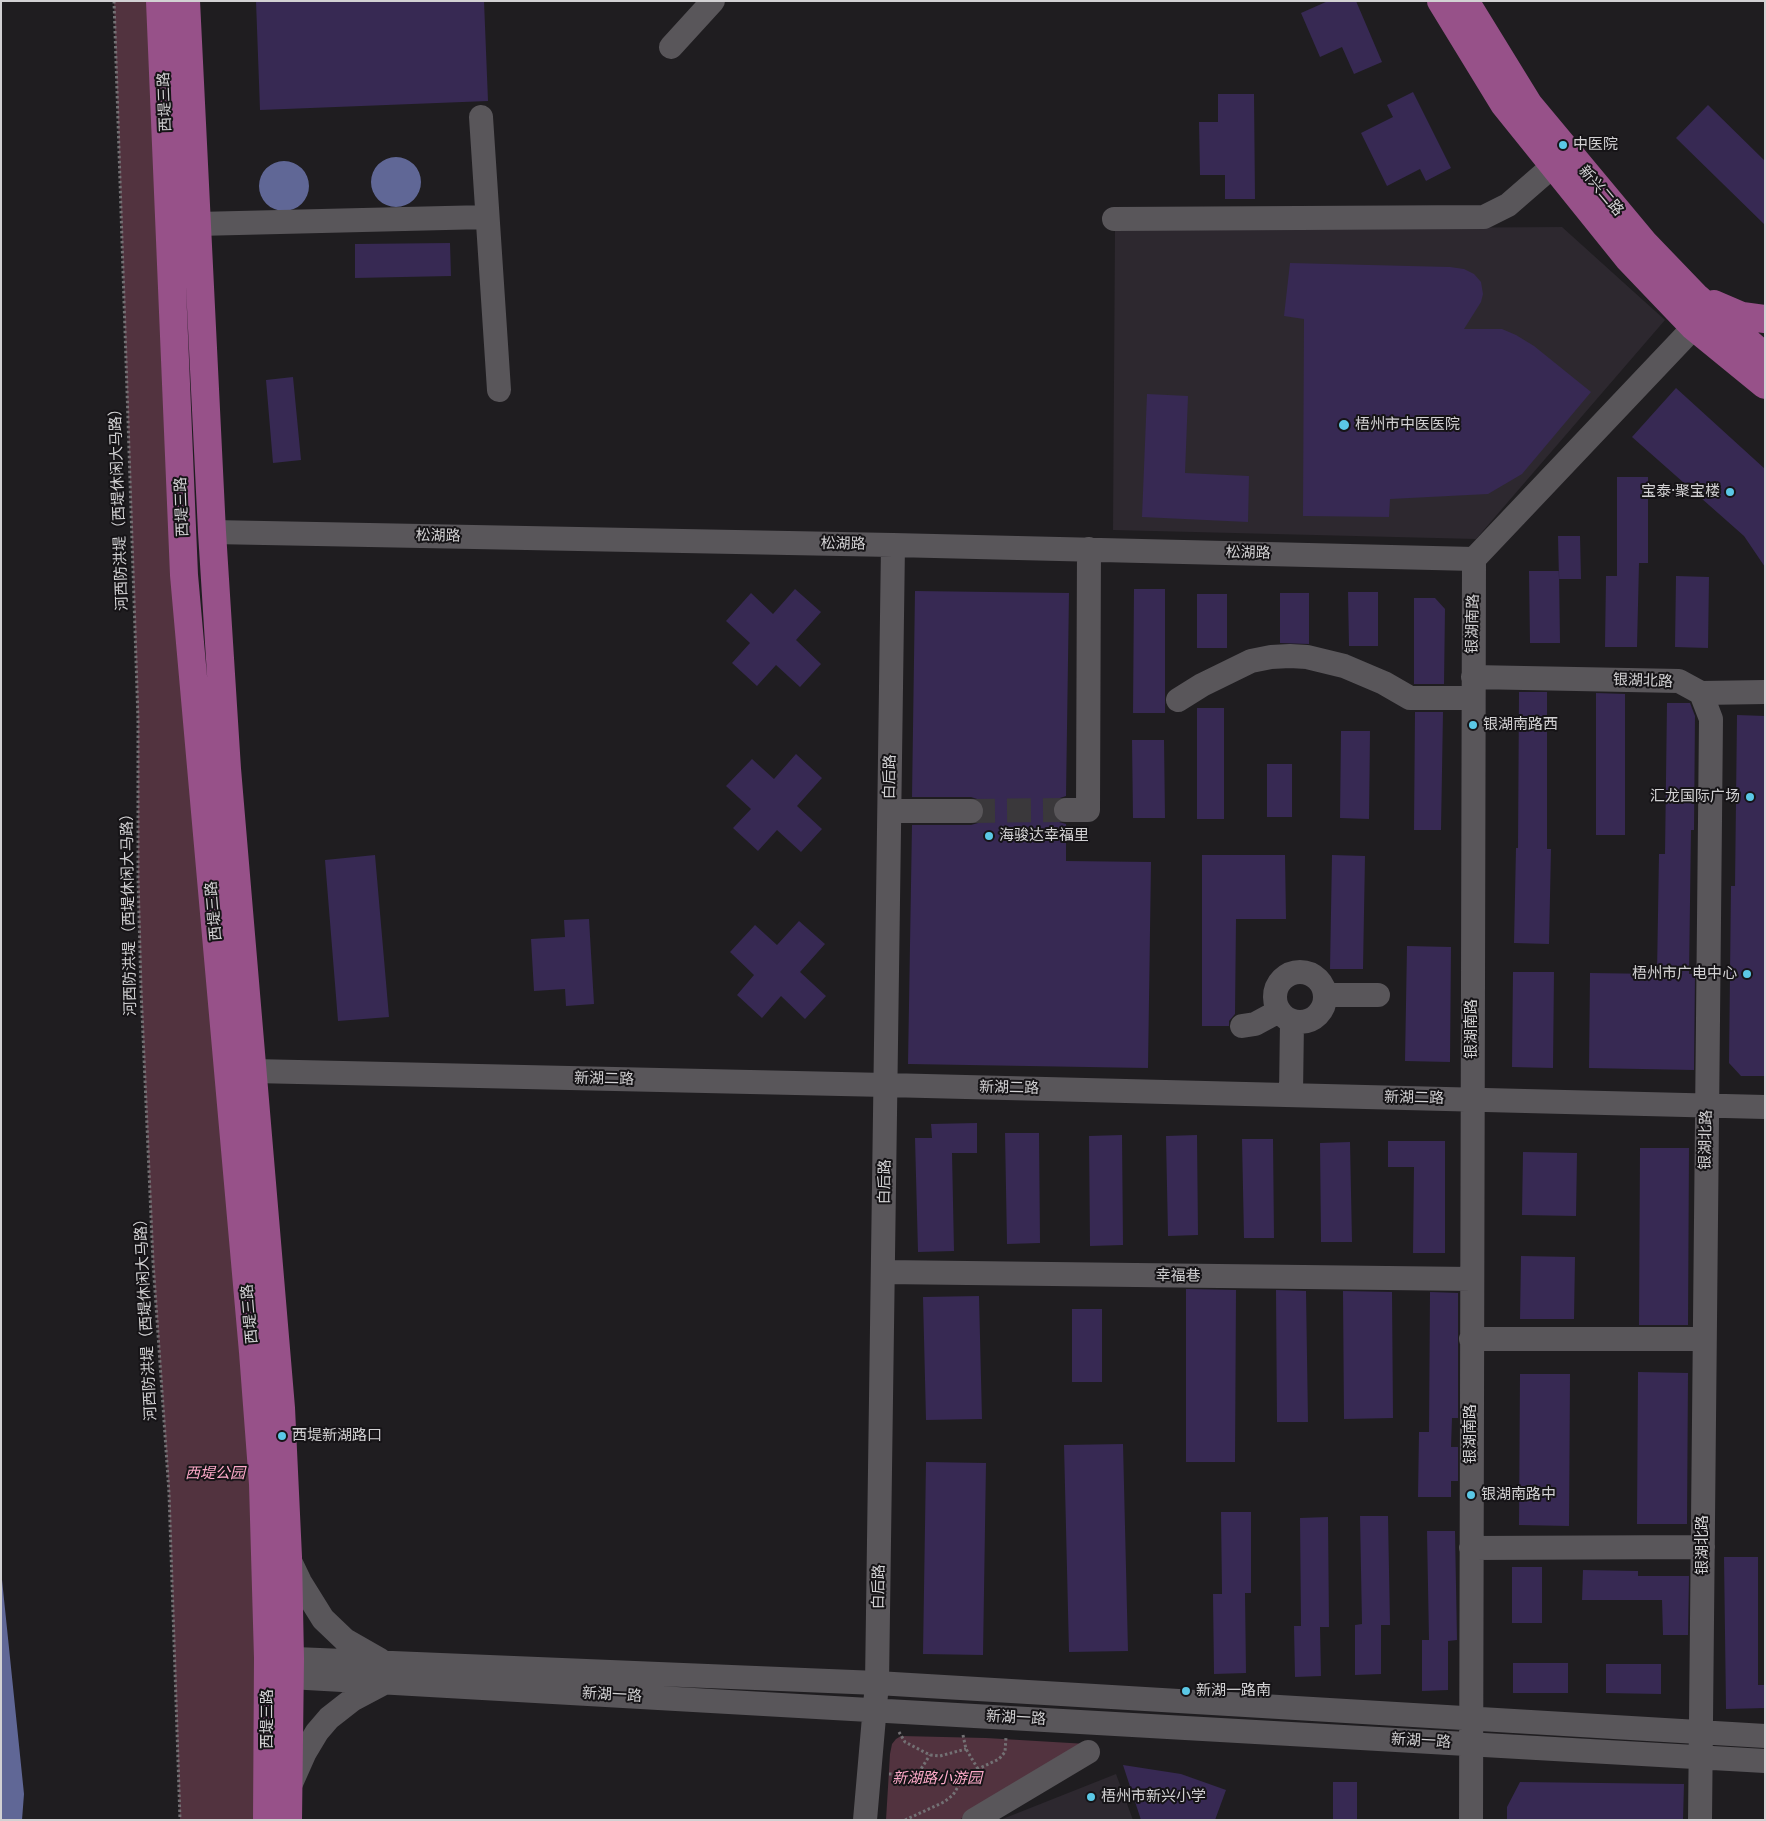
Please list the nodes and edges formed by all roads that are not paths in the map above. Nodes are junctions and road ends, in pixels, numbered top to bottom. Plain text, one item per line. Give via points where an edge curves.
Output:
1 (160, 1) edge
2 (186, 1) edge
3 (713, 1) edge
4 (1441, 1) edge
5 (1465, 1) edge
6 (671, 47) dead end
7 (481, 117) dead end
8 (1554, 165) junction
9 (487, 217) junction
10 (1114, 218) dead end
11 (197, 224) junction
12 (1695, 296) junction
13 (1765, 319) edge
14 (1694, 327) junction
15 (1765, 357) edge
16 (1765, 385) edge
17 (499, 390) dead end
18 (212, 532) junction
19 (893, 544) junction
20 (1089, 549) junction
21 (1474, 559) junction
22 (1473, 687) junction
23 (1701, 692) junction
24 (1765, 692) edge
25 (1178, 700) dead end
26 (1066, 810) tunnel mouth
27 (890, 811) junction
28 (971, 811) tunnel mouth
29 (1325, 995) junction
30 (1378, 995) dead end
31 (1286, 1016) junction
32 (1242, 1026) dead end
33 (253, 1071) junction
34 (886, 1085) junction
35 (1291, 1094) junction
36 (1472, 1099) junction
37 (1707, 1106) junction
38 (1765, 1107) edge
39 (884, 1272) junction
40 (1471, 1279) junction
41 (1471, 1339) junction
42 (1704, 1339) junction
43 (1703, 1547) junction
44 (1471, 1548) junction
45 (288, 1557) junction
46 (279, 1667) junction
47 (386, 1672) junction
48 (877, 1683) junction
49 (882, 1710) junction
50 (1471, 1718) junction
51 (1701, 1732) junction
52 (1765, 1736) edge
53 (1471, 1744) junction
54 (1088, 1752) dead end
55 (1701, 1757) junction
56 (1765, 1761) edge
57 (288, 1790) junction
58 (267, 1820) edge
59 (288, 1820) edge
60 (865, 1820) edge
61 (974, 1820) edge
62 (1471, 1820) edge
63 (1700, 1820) edge

1 - 46 main road, 西堤三路 via 184,575
2 - 11 main road, 西堤三路
3 - 6 street
4 - 8 main road, 新兴二路 via 1504,104
5 - 12 main road, 新兴二路 via 1529,104 1644,243
7 - 9 street
8 - 10 street via 1508,205 1484,217
8 - 14 main road, 新兴二路 via 1628,258
9 - 11 street
9 - 17 street
11 - 18 main road, 西堤三路
12 - 13 main road via 1742,316
12 - 15 main road, 新兴二路
14 - 16 main road, 新兴二路
14 - 21 street
18 - 19 street, 松湖路
18 - 33 main road, 西堤三路 via 227,769
19 - 20 street, 松湖路
19 - 27 street, 白后路
20 - 21 street, 松湖路
20 - 26 street via 1088,810
21 - 22 street, 银湖南路
22 - 23 street, 银湖北路 via 1679,681
22 - 25 street, 银湖北路 via 1410,698 1344,666 1290,656 1251,661
22 - 36 street, 银湖南路
23 - 24 street
23 - 37 street, 银湖北路 via 1712,719
27 - 28 street
27 - 34 street, 白后路
29 - 30 street
29 - 31 street via 1316,1017 1300,1022
29 - 31 street via 1318,980 1304,973 1288,976 1277,988 1275,996
31 - 32 street
31 - 35 street
33 - 34 street, 新湖二路
33 - 45 main road, 西堤三路 via 278,1360
34 - 35 street, 新湖二路
34 - 39 street, 白后路
35 - 36 street, 新湖二路
36 - 37 street, 新湖二路
36 - 40 street, 银湖南路
37 - 38 street, 新湖二路
37 - 42 street, 银湖北路
39 - 40 street, 幸福巷
39 - 48 street, 白后路
40 - 41 street, 银湖南路
41 - 42 street
41 - 44 street, 银湖南路
42 - 43 street, 银湖北路
43 - 44 street
43 - 51 street, 银湖北路
44 - 50 street, 银湖南路
45 - 46 main road, 西堤三路
45 - 47 street via 312,1604 328,1624
46 - 47 street, 新湖一路
46 - 57 main road, 西堤三路
46 - 58 main road, 西堤三路
47 - 48 street, 新湖一路
47 - 49 street, 新湖一路
47 - 57 street via 329,1718 317,1732
48 - 49 street, 白后路
48 - 50 street, 新湖一路
49 - 53 street, 新湖一路
49 - 60 street, 白后路 via 869,1773
50 - 51 street, 新湖一路
50 - 53 street, 银湖南路
51 - 52 street, 新湖一路
51 - 55 street, 银湖北路
53 - 55 street, 新湖一路
53 - 62 street, 银湖南路
54 - 61 street
55 - 56 street, 新湖一路
55 - 63 street, 银湖北路
57 - 59 main road, 西堤三路

